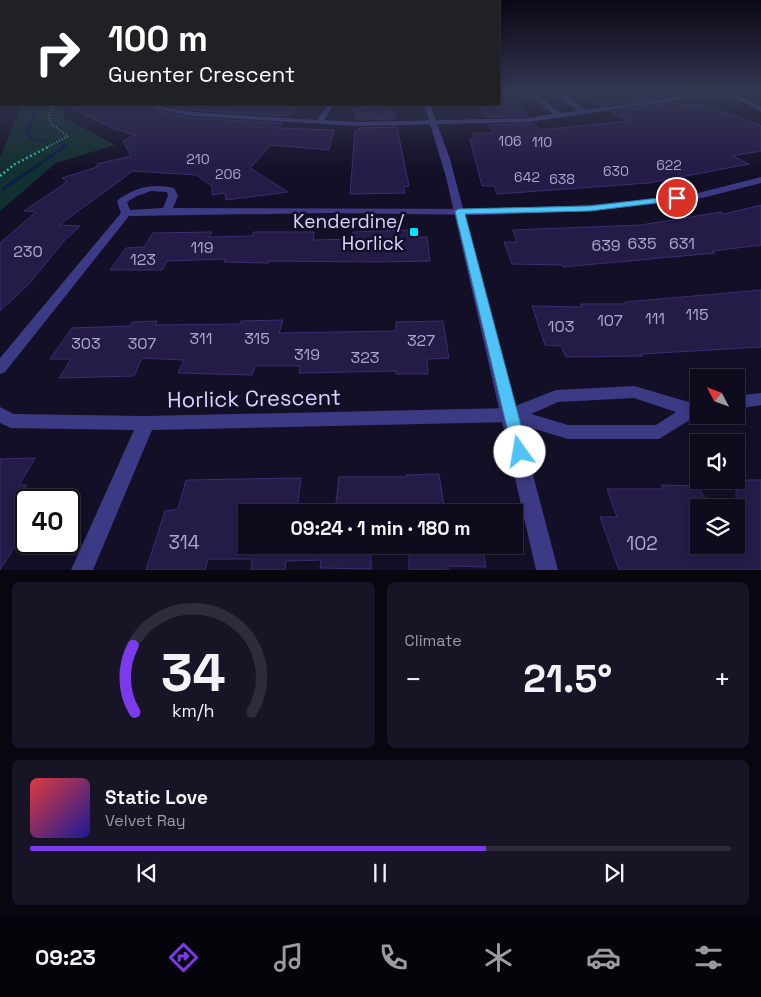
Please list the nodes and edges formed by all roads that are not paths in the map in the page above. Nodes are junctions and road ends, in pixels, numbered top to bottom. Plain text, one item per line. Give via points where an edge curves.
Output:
1 (249, 119) edge
2 (433, 119) edge
3 (540, 119) edge
4 (320, 121) joint
5 (435, 123) junction
6 (761, 180) edge
7 (168, 211) junction
8 (459, 211) junction
9 (126, 213) junction
10 (0, 368) edge
11 (761, 399) edge
12 (745, 402) edge
13 (690, 409) edge
14 (690, 413) edge
15 (0, 414) edge
16 (512, 415) junction
17 (146, 424) junction
18 (82, 570) edge
19 (547, 570) edge

1 - 4 street
2 - 5 street
3 - 5 street
4 - 5 street
5 - 8 street
6 - 8 street via 694,196 590,208
7 - 8 street
7 - 9 street
7 - 9 street via 173,196 171,190 156,187 133,192 122,201
8 - 16 street
9 - 10 street
11 - 12 street
13 - 16 street via 634,392 556,396
14 - 16 street via 659,432 568,432
15 - 17 street, Horlick Crescent via 11,421
16 - 17 street, Horlick Crescent
16 - 19 street
17 - 18 street

